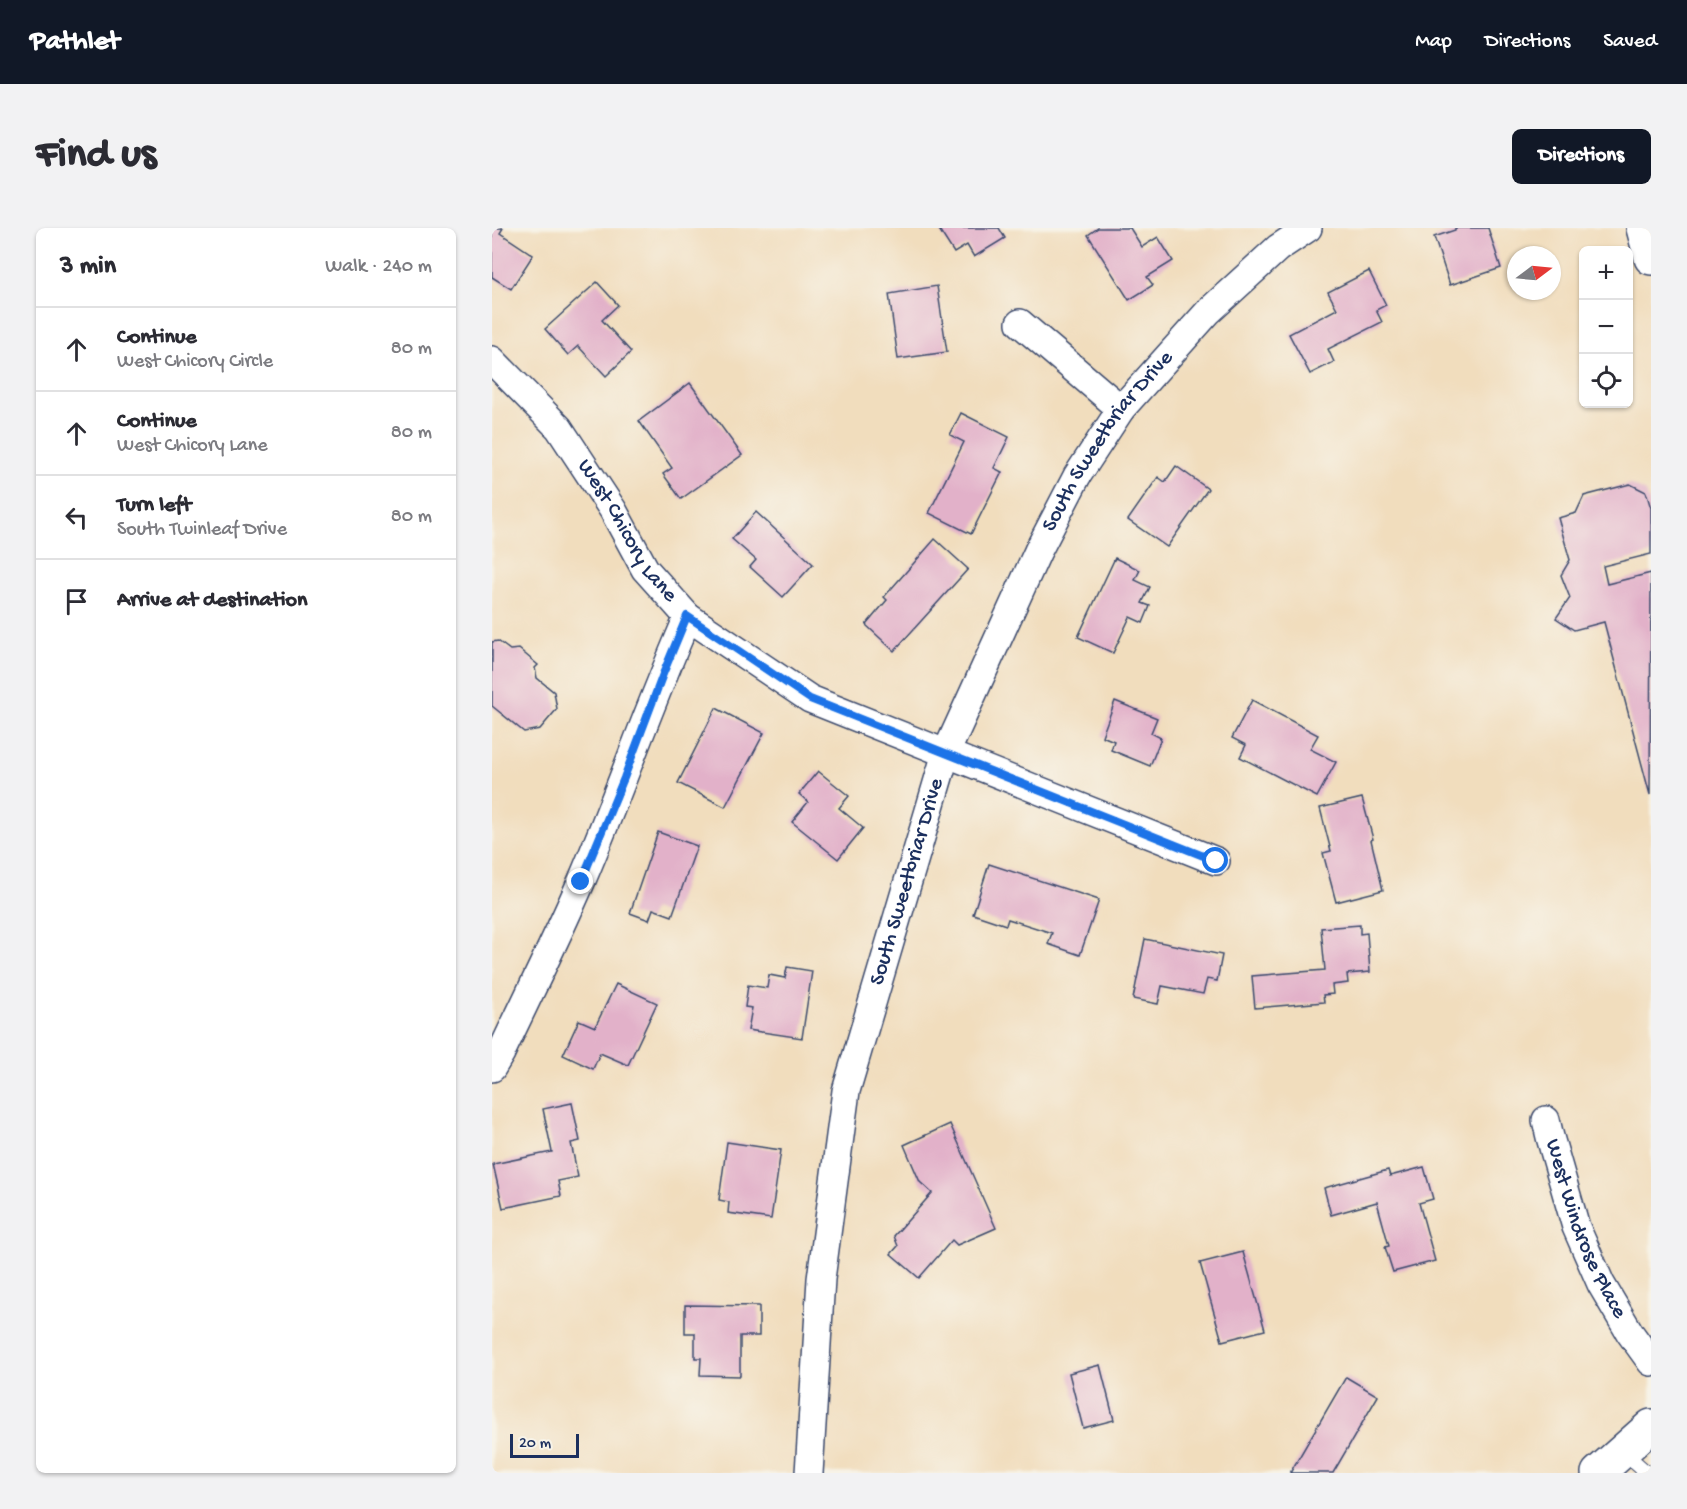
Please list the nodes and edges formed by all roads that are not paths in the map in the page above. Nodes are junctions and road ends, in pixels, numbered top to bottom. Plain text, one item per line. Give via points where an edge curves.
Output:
1 (1308, 228) edge
2 (1642, 228) edge
3 (1651, 258) edge
4 (1020, 324) dead end
5 (493, 362) edge
6 (1120, 409) junction
7 (687, 616) junction
8 (946, 753) junction
9 (1216, 861) dead end
10 (492, 1068) edge
11 (1546, 1120) dead end
12 (1651, 1362) edge
13 (1651, 1426) edge
14 (1622, 1451) junction
15 (809, 1473) edge
16 (1598, 1473) edge
17 (1647, 1473) edge

1 - 6 street, South Sweetbriar Drive via 1278,249 1208,312
2 - 3 main road
4 - 6 street
5 - 7 street, West Chicory Lane via 558,428 613,510 645,569
6 - 8 street, South Sweetbriar Drive via 1077,476 1038,551
7 - 8 street, West Chicory Lane via 810,699
7 - 10 street via 581,882
8 - 9 street, West Chicory Lane
8 - 15 street, South Sweetbriar Drive via 846,1091 821,1279
11 - 12 street, West Windrose Place via 1576,1227 1601,1284
13 - 14 main road
14 - 16 main road
14 - 17 lane

